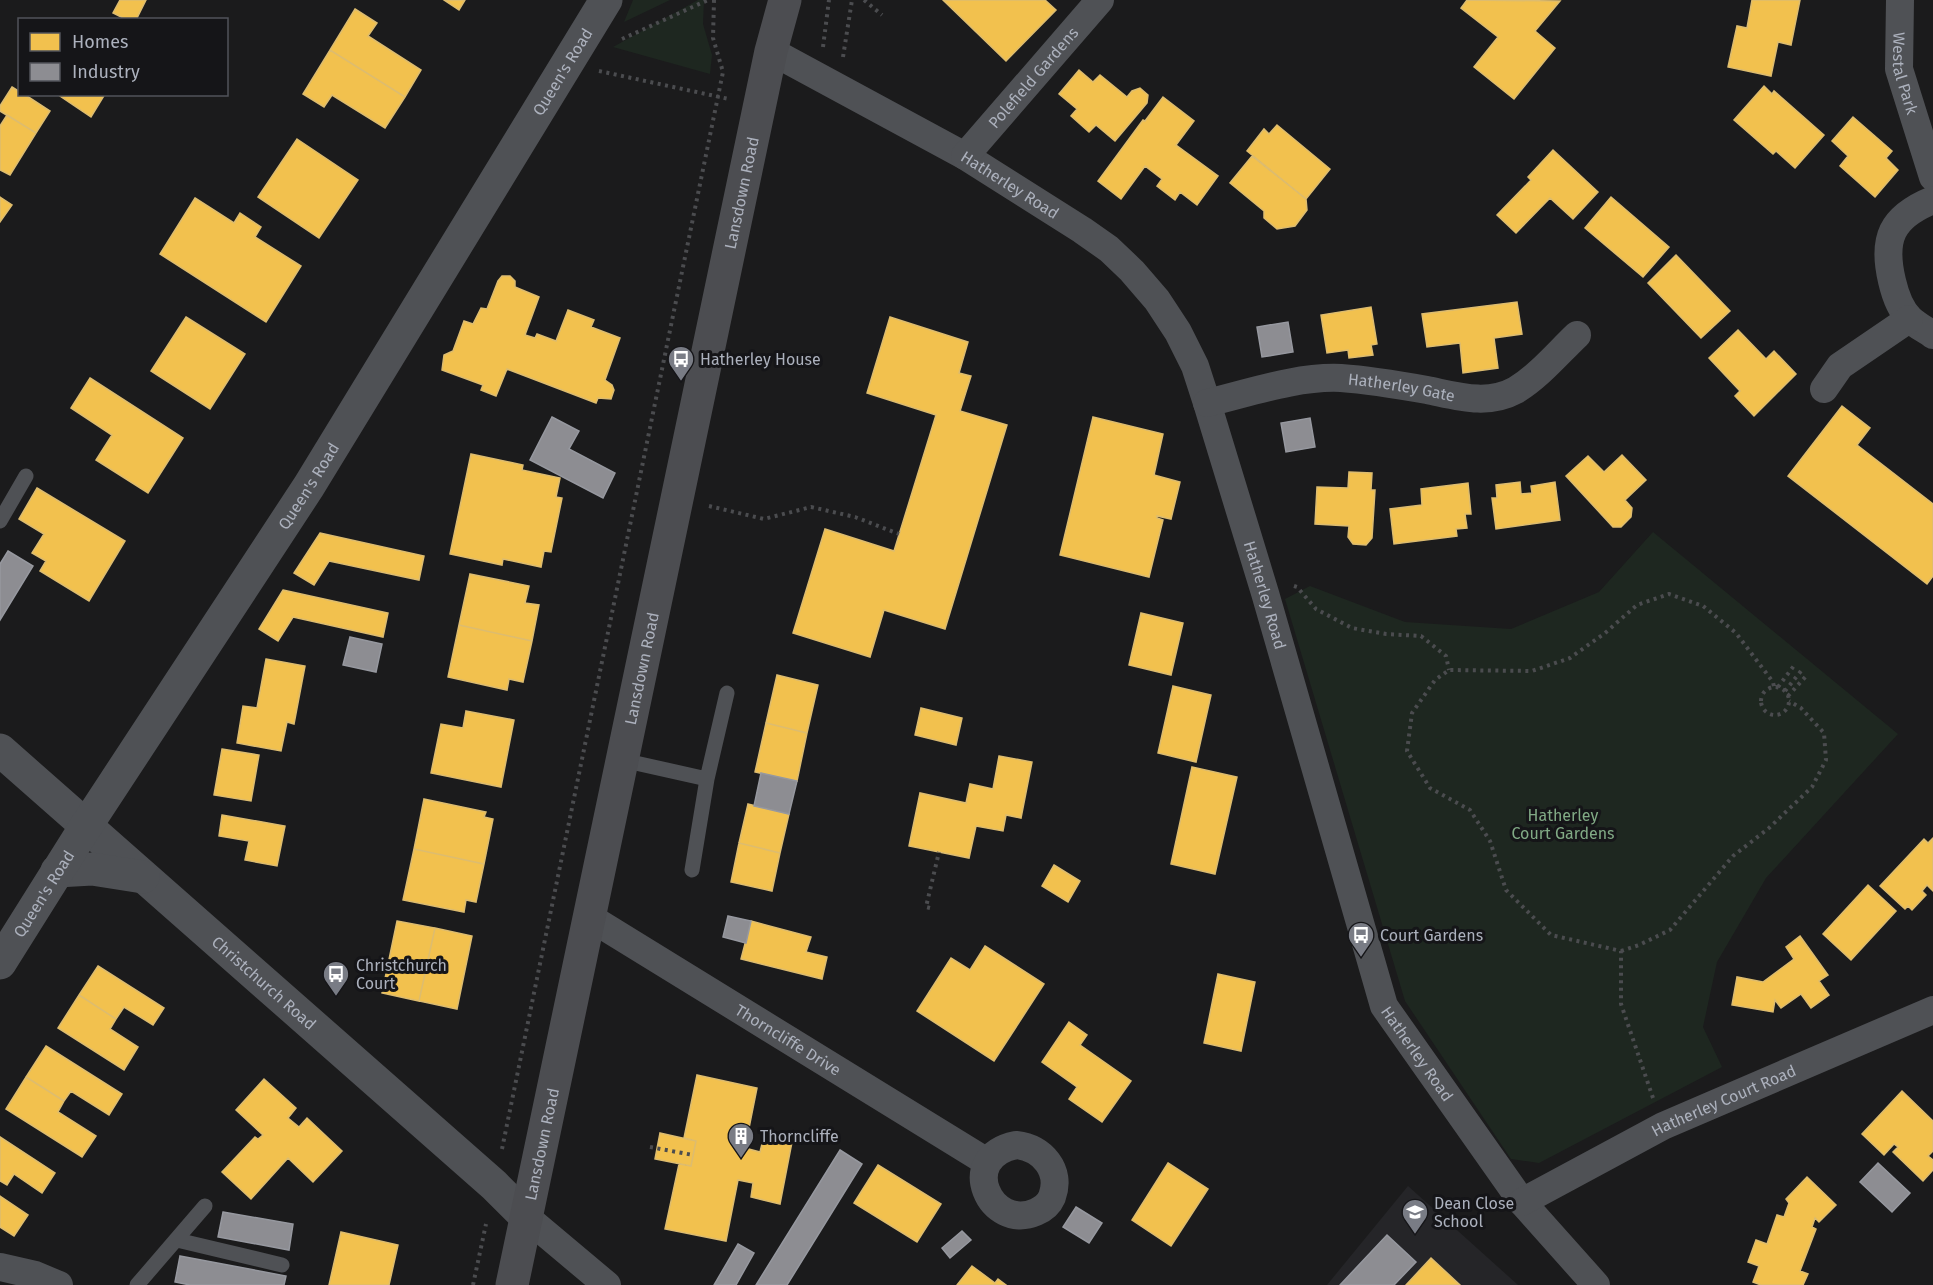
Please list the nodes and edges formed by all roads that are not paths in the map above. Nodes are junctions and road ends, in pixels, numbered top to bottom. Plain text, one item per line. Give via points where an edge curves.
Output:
1 (606, 0) edge
2 (772, 0) edge
3 (785, 0) edge
4 (1100, 0) edge
5 (1900, 0) edge
6 (771, 51) junction
7 (965, 156) junction
8 (1933, 177) edge
9 (1933, 200) edge
10 (1909, 319) junction
11 (1577, 335) dead end
12 (1933, 335) edge
13 (1824, 389) dead end
14 (1207, 403) junction
15 (26, 476) dead end
16 (0, 521) edge
17 (727, 693) dead end
18 (0, 750) edge
19 (622, 760) junction
20 (707, 779) junction
21 (86, 826) junction
22 (692, 870) dead end
23 (57, 871) junction
24 (143, 877) junction
25 (589, 917) junction
26 (0, 963) edge
27 (1933, 1010) edge
28 (987, 1162) dead end
29 (1522, 1202) junction
30 (205, 1206) dead end
31 (526, 1217) junction
32 (177, 1240) junction
33 (282, 1265) dead end
34 (0, 1268) edge
35 (59, 1285) edge
36 (137, 1285) edge
37 (512, 1285) edge
38 (607, 1285) edge
39 (1596, 1285) edge

1 - 21 street, Queen's Road via 309,486
2 - 6 highway, Lansdown Road
3 - 6 highway, Lansdown Road
4 - 7 street, Polefield Gardens
5 - 8 street, Westal Park via 1899,69
6 - 7 street, Hatherley Road
6 - 19 highway, Lansdown Road
7 - 14 street, Hatherley Road via 1082,230 1132,271 1178,332
9 - 10 street via 1900,220 1888,247 1887,261 1896,297
10 - 12 street
10 - 13 street via 1840,366
11 - 14 street, Hatherley Gate via 1528,381 1506,395 1490,399 1324,378
14 - 29 street, Hatherley Road via 1384,1006
15 - 16 lane
17 - 20 lane
18 - 21 street, Christchurch Road
19 - 20 lane
19 - 25 highway, Lansdown Road
20 - 22 lane
21 - 23 street, Queen's Road
21 - 24 street, Christchurch Road
23 - 24 street via 92,869
23 - 26 street, Queen's Road
24 - 31 street, Christchurch Road
25 - 28 street, Thorncliffe Drive
25 - 31 highway, Lansdown Road
27 - 29 street, Hatherley Court Road via 1663,1126
29 - 39 street, Hatherley Road
30 - 32 lane
31 - 37 highway, Lansdown Road
31 - 38 street
32 - 33 lane
32 - 36 lane
34 - 35 street

